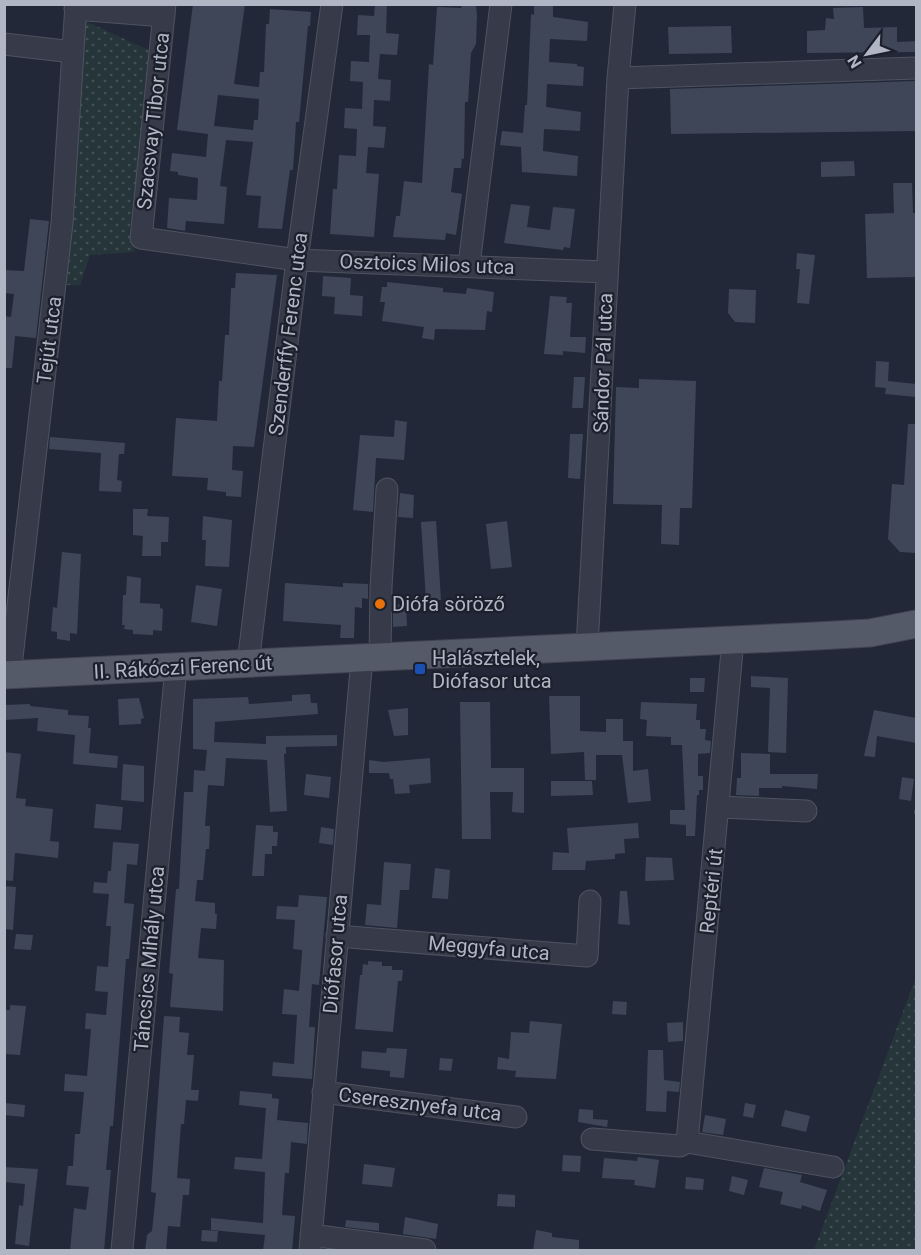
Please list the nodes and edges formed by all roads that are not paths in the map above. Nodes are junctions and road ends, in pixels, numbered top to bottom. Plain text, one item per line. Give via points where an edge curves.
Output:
1 (332, 4) edge
2 (501, 4) edge
3 (625, 4) edge
4 (76, 7) edge
5 (165, 10) edge
6 (4, 44) edge
7 (73, 52) junction
8 (916, 68) edge
9 (626, 78) junction
10 (141, 238) joint
11 (297, 260) junction
12 (469, 265) junction
13 (606, 272) junction
14 (387, 489) dead end
15 (916, 624) edge
16 (733, 640) junction
17 (587, 647) junction
18 (371, 658) junction
19 (248, 664) junction
20 (176, 667) junction
21 (7, 675) edge
22 (720, 807) junction
23 (806, 811) dead end
24 (590, 901) dead end
25 (337, 936) junction
26 (323, 1092) junction
27 (516, 1117) dead end
28 (592, 1139) dead end
29 (687, 1142) junction
30 (833, 1167) dead end
31 (311, 1243) edge
32 (122, 1251) edge
33 (425, 1251) edge

1 - 11 street, Szenderffy Ferenc utca
2 - 12 street
3 - 9 street, Sándor Pál utca
4 - 5 street
4 - 7 street, Tejút utca
5 - 10 street, Szacsvay Tibor utca
6 - 7 street
7 - 21 street, Tejút utca via 62,223
8 - 9 street
9 - 13 street, Sándor Pál utca
10 - 11 street, Osztoics Milos utca
11 - 12 street, Osztoics Milos utca
11 - 19 street, Szenderffy Ferenc utca
12 - 13 street, Osztoics Milos utca
13 - 17 street, Sándor Pál utca
14 - 18 street, Diófasor utca via 381,586
15 - 16 main road via 870,633
16 - 17 main road
16 - 22 street, Reptéri út
17 - 18 main road
18 - 19 main road, II. Rákóczi Ferenc út
18 - 25 street, Diófasor utca
19 - 20 main road, II. Rákóczi Ferenc út
20 - 21 main road, II. Rákóczi Ferenc út
20 - 32 street, Táncsics Mihály utca
22 - 23 street
22 - 29 street, Reptéri út
24 - 25 street, Meggyfa utca via 587,956
25 - 26 street, Diófasor utca
26 - 27 street, Cseresznyefa utca
26 - 31 street, Diófasor utca
28 - 29 street via 680,1146
29 - 30 street
31 - 33 street

